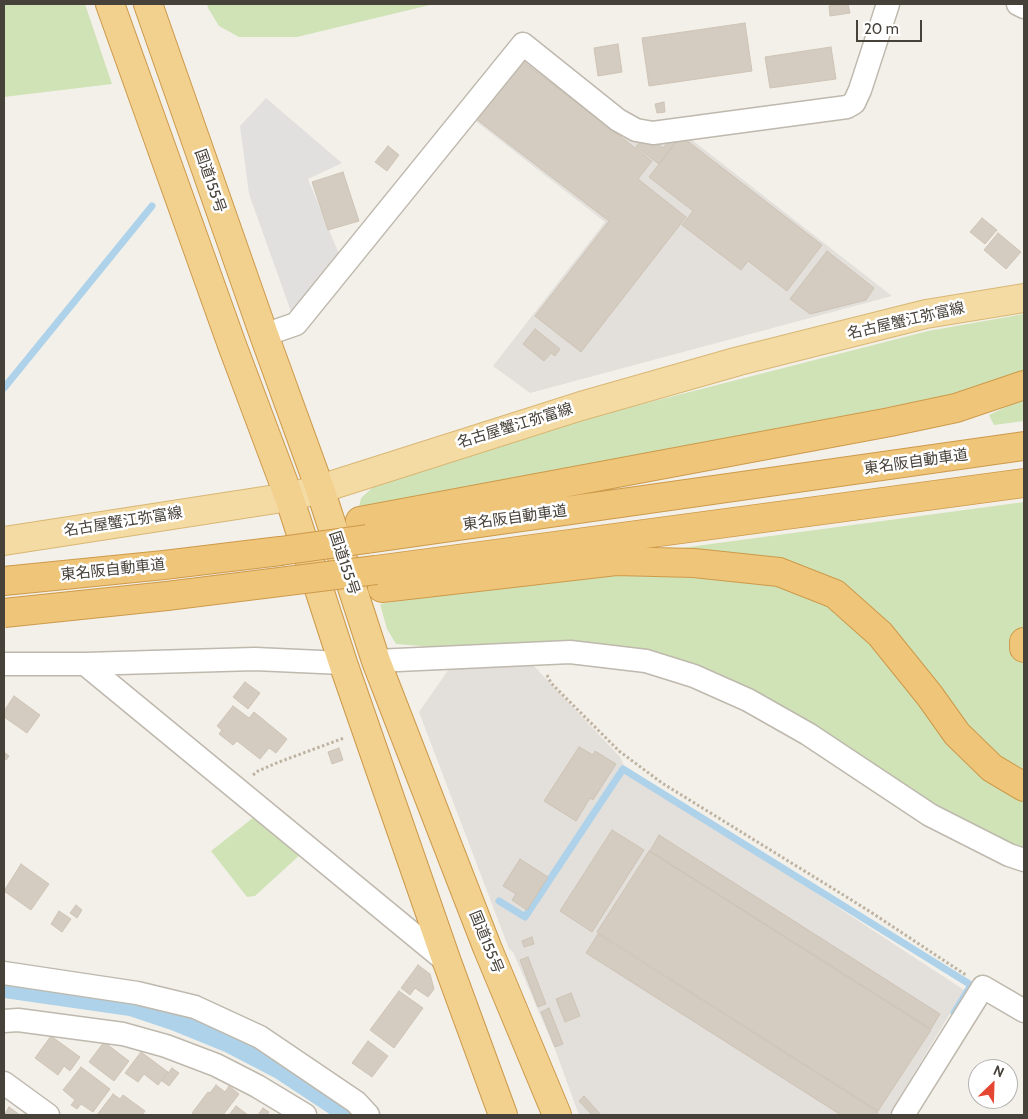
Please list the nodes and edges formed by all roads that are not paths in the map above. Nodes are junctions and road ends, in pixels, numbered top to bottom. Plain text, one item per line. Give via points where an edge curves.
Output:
1 (110, 4) edge
2 (148, 4) edge
3 (888, 4) edge
4 (1018, 4) edge
5 (1024, 7) edge
6 (1024, 298) edge
7 (264, 335) junction
8 (1024, 385) edge
9 (1024, 446) edge
10 (1024, 483) edge
11 (320, 489) junction
12 (289, 496) junction
13 (364, 530) junction
14 (4, 541) edge
15 (379, 579) junction
16 (4, 581) edge
17 (10, 613) edge
18 (1024, 642) edge
19 (1024, 648) edge
20 (376, 661) junction
21 (343, 663) junction
22 (4, 664) edge
23 (85, 664) junction
24 (1024, 786) edge
25 (1024, 860) edge
26 (447, 962) junction
27 (4, 973) edge
28 (1024, 1011) edge
29 (4, 1021) edge
30 (4, 1083) edge
31 (48, 1115) edge
32 (305, 1115) edge
33 (368, 1115) edge
34 (503, 1115) edge
35 (557, 1115) edge
36 (903, 1115) edge

1 - 12 highway via 228,336
2 - 7 highway, 国道155号
3 - 7 street via 860,90 854,103 847,107 654,133 636,130 618,120 523,44 296,324
4 - 5 street
6 - 11 main road, 名古屋蟹江弥富線 via 926,314 739,361 572,409
7 - 11 highway, 国道155号
8 - 13 highway via 956,408
9 - 13 highway, 東名阪自動車道
10 - 15 highway, 東名阪自動車道
11 - 12 main road, 名古屋蟹江弥富線
11 - 20 highway, 国道155号
12 - 14 main road, 名古屋蟹江弥富線
12 - 21 highway
13 - 16 highway, 東名阪自動車道, bridge via 280,551
15 - 17 highway, 東名阪自動車道, bridge
15 - 24 highway via 616,562 694,563 780,572 835,594 880,634 957,734 992,768
18 - 19 highway
20 - 25 street via 570,652 646,661 694,676 748,700 808,734 930,815
20 - 35 highway, 国道155号 via 487,947
21 - 23 street via 255,659
21 - 26 highway
22 - 23 street
23 - 26 street
26 - 34 highway
27 - 33 street via 137,993 195,1007 260,1037 356,1102
28 - 36 street via 983,987
29 - 32 street via 18,1020 123,1034 166,1046 216,1065
30 - 31 street

